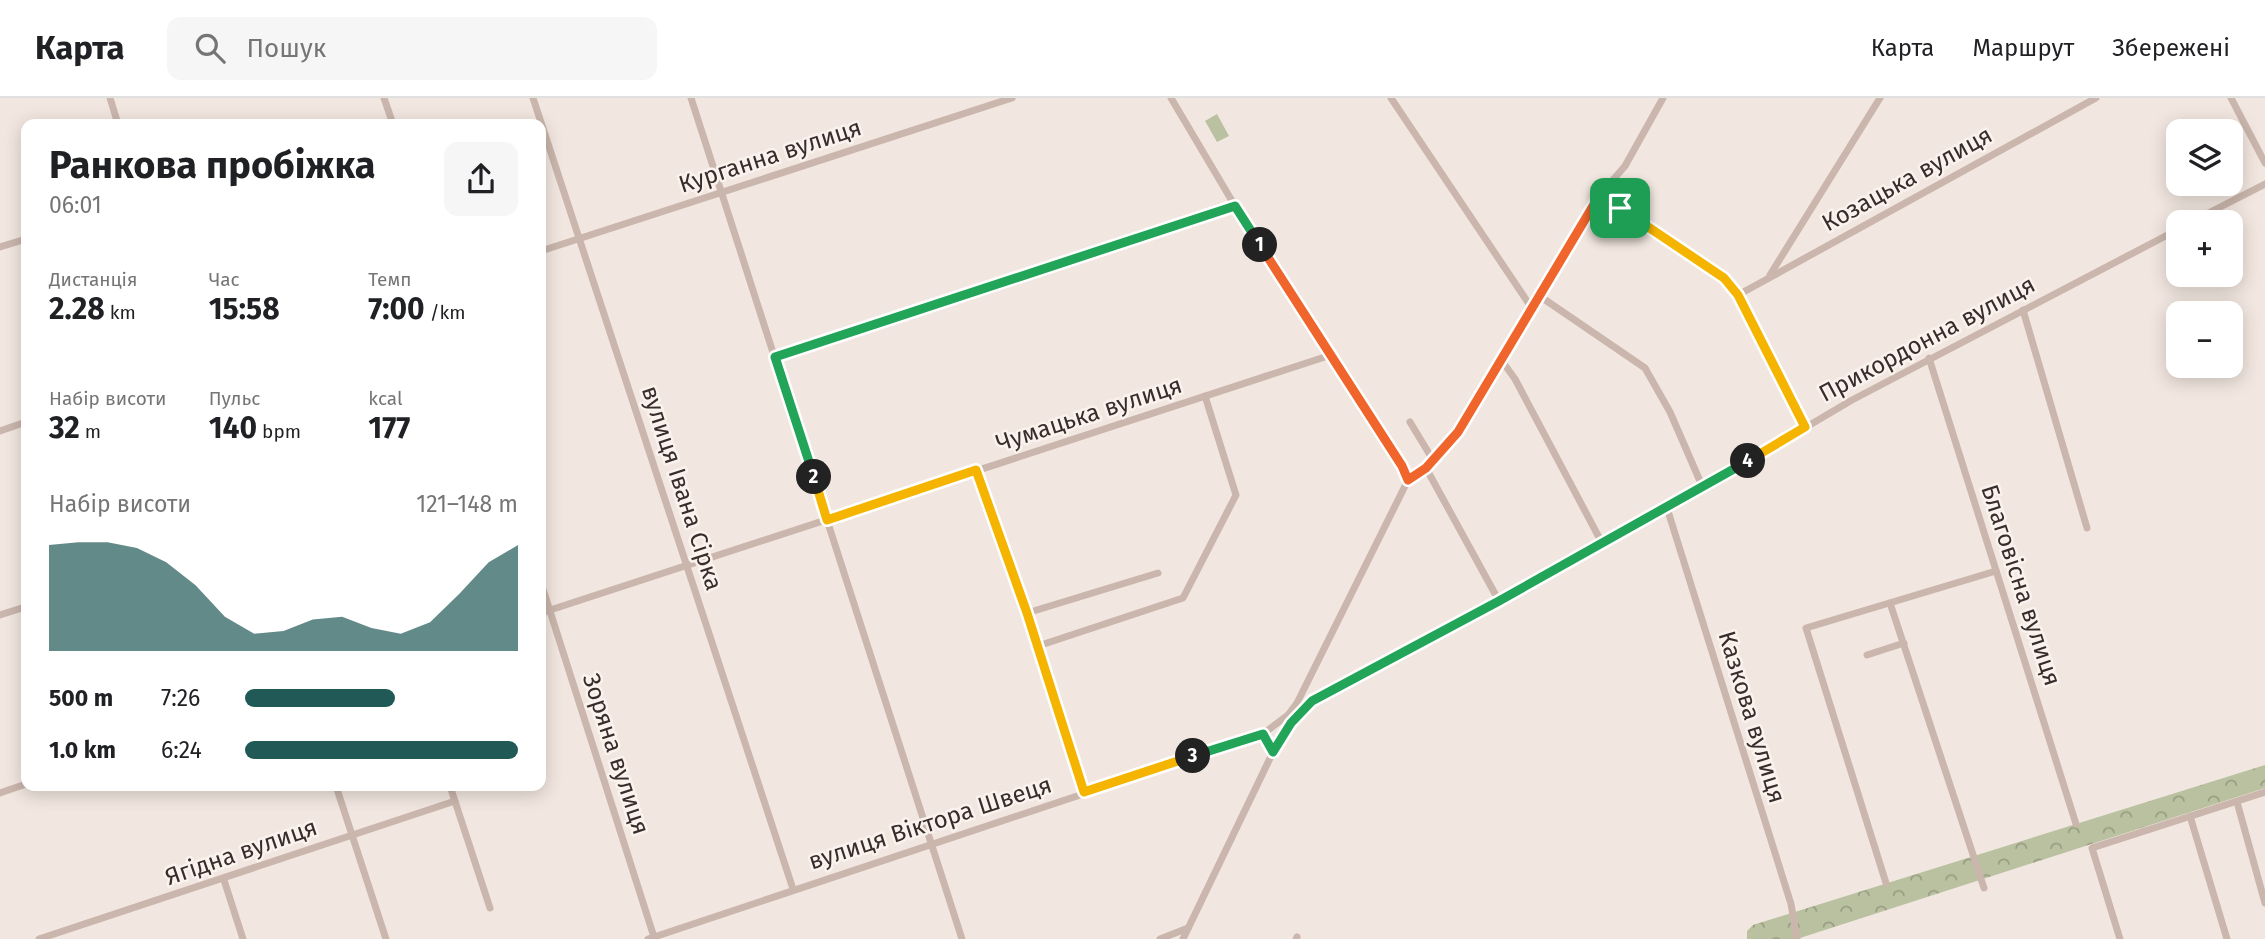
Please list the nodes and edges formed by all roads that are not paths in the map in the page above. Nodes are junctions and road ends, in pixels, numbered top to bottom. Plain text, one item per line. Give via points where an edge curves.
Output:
1 (110, 98) edge
2 (384, 98) edge
3 (533, 98) edge
4 (691, 98) edge
5 (1012, 98) edge
6 (1171, 98) edge
7 (1391, 98) edge
8 (1663, 98) edge
9 (1880, 98) edge
10 (2096, 98) edge
11 (2231, 98) edge
12 (116, 119) edge
13 (391, 119) edge
14 (540, 119) edge
15 (546, 136) edge
16 (2265, 163) edge
17 (2265, 184) edge
18 (1605, 189) junction
19 (722, 193) junction
20 (1235, 206) junction
21 (2214, 210) edge
22 (2166, 236) edge
23 (581, 238) junction
24 (21, 241) edge
25 (0, 247) edge
26 (546, 249) edge
27 (1770, 276) junction
28 (1738, 295) junction
29 (1541, 297) junction
30 (1533, 310) junction
31 (2023, 310) junction
32 (1331, 355) junction
33 (775, 357) junction
34 (1929, 359) junction
35 (1502, 361) junction
36 (1205, 396) junction
37 (1410, 422) dead end
38 (21, 424) edge
39 (1805, 427) junction
40 (0, 431) edge
41 (1433, 460) junction
42 (1426, 468) junction
43 (976, 470) junction
44 (1408, 480) junction
45 (1703, 488) junction
46 (1667, 508) junction
47 (827, 520) junction
48 (2087, 528) dead end
49 (1602, 544) junction
50 (686, 565) junction
51 (1996, 570) junction
52 (1158, 573) dead end
53 (546, 598) edge
54 (1499, 601) junction
55 (1890, 603) junction
56 (21, 608) edge
57 (550, 610) junction
58 (546, 611) edge
59 (1027, 613) junction
60 (0, 615) edge
61 (1903, 643) junction
62 (1038, 646) junction
63 (1867, 655) dead end
64 (1263, 734) junction
65 (1273, 752) junction
66 (21, 786) edge
67 (337, 791) edge
68 (452, 791) edge
69 (1084, 792) junction
70 (2265, 792) edge
71 (0, 793) edge
72 (455, 801) junction
73 (2237, 802) junction
74 (2190, 816) junction
75 (2076, 824) dead end
76 (353, 834) junction
77 (931, 843) junction
78 (224, 880) junction
79 (1886, 883) dead end
80 (1984, 888) dead end
81 (793, 889) junction
82 (2265, 903) edge
83 (490, 908) dead end
84 (1188, 928) junction
85 (57, 937) edge
86 (651, 938) edge
87 (39, 939) edge
88 (243, 939) edge
89 (386, 939) edge
90 (962, 939) edge
91 (1160, 939) edge
92 (1183, 939) edge
93 (1797, 939) edge
94 (2120, 939) edge
95 (2227, 939) edge

1 - 12 street
2 - 13 street
3 - 14 street, вулиця Івана Сірка
4 - 19 street
5 - 19 street, Курганна вулиця
6 - 20 street
7 - 30 street
8 - 18 street via 1625,166
9 - 27 street
10 - 27 street, Козацька вулиця
11 - 16 street
15 - 23 street, вулиця Івана Сірка
17 - 21 street
18 - 28 street via 1620,208 1724,278
18 - 29 street
19 - 23 street, Курганна вулиця
19 - 33 street
20 - 32 street
20 - 33 street
22 - 31 street, Прикордонна вулиця
23 - 26 street, Курганна вулиця
23 - 50 street, вулиця Івана Сірка
24 - 25 street
27 - 28 street, Козацька вулиця
28 - 39 street
29 - 30 street
29 - 45 street via 1645,368
30 - 35 street
31 - 34 street, Прикордонна вулиця
31 - 48 street
32 - 36 street, Чумацька вулиця
32 - 44 street
33 - 47 street
34 - 39 street, Прикордонна вулиця
34 - 51 street, Благовісна вулиця
35 - 41 street via 1458,432
35 - 49 street
36 - 43 street, Чумацька вулиця
36 - 62 street via 1236,495 1183,598
37 - 41 street
38 - 40 street
39 - 45 street, Прикордонна вулиця
41 - 42 street
42 - 44 street
42 - 54 street
43 - 47 street, Чумацька вулиця
43 - 59 street
44 - 64 street, вулиця Віктора Швеця via 1297,703
45 - 46 street, Прикордонна вулиця
46 - 49 street, Прикордонна вулиця
46 - 93 street, Казкова вулиця via 1791,904
47 - 50 street, Чумацька вулиця
47 - 77 street
49 - 54 street, Прикордонна вулиця
50 - 57 street, Чумацька вулиця
50 - 81 street, вулиця Івана Сірка
51 - 55 street
51 - 75 street, Благовісна вулиця
52 - 59 street
53 - 57 street, Зоряна вулиця
54 - 65 street, Прикордонна вулиця via 1312,701
55 - 61 street
55 - 79 street via 1806,628
56 - 60 street
57 - 58 street, Чумацька вулиця
57 - 86 street, Зоряна вулиця
59 - 62 street
61 - 63 street
61 - 80 street
62 - 69 street
64 - 65 street
64 - 69 street, вулиця Віктора Швеця
65 - 84 street, Прикордонна вулиця
66 - 71 street
67 - 76 street
68 - 72 street
69 - 77 street, вулиця Віктора Швеця
70 - 73 street
72 - 76 street, Ягідна вулиця
72 - 83 street
73 - 74 street
73 - 82 street
74 - 94 street via 2092,848
74 - 95 street
76 - 78 street, Ягідна вулиця
76 - 89 street
77 - 81 street, вулиця Віктора Швеця
77 - 90 street
78 - 85 street, Ягідна вулиця
78 - 88 street
81 - 86 street, вулиця Віктора Швеця
84 - 91 street
84 - 92 street, Прикордонна вулиця
85 - 87 street, Ягідна вулиця

